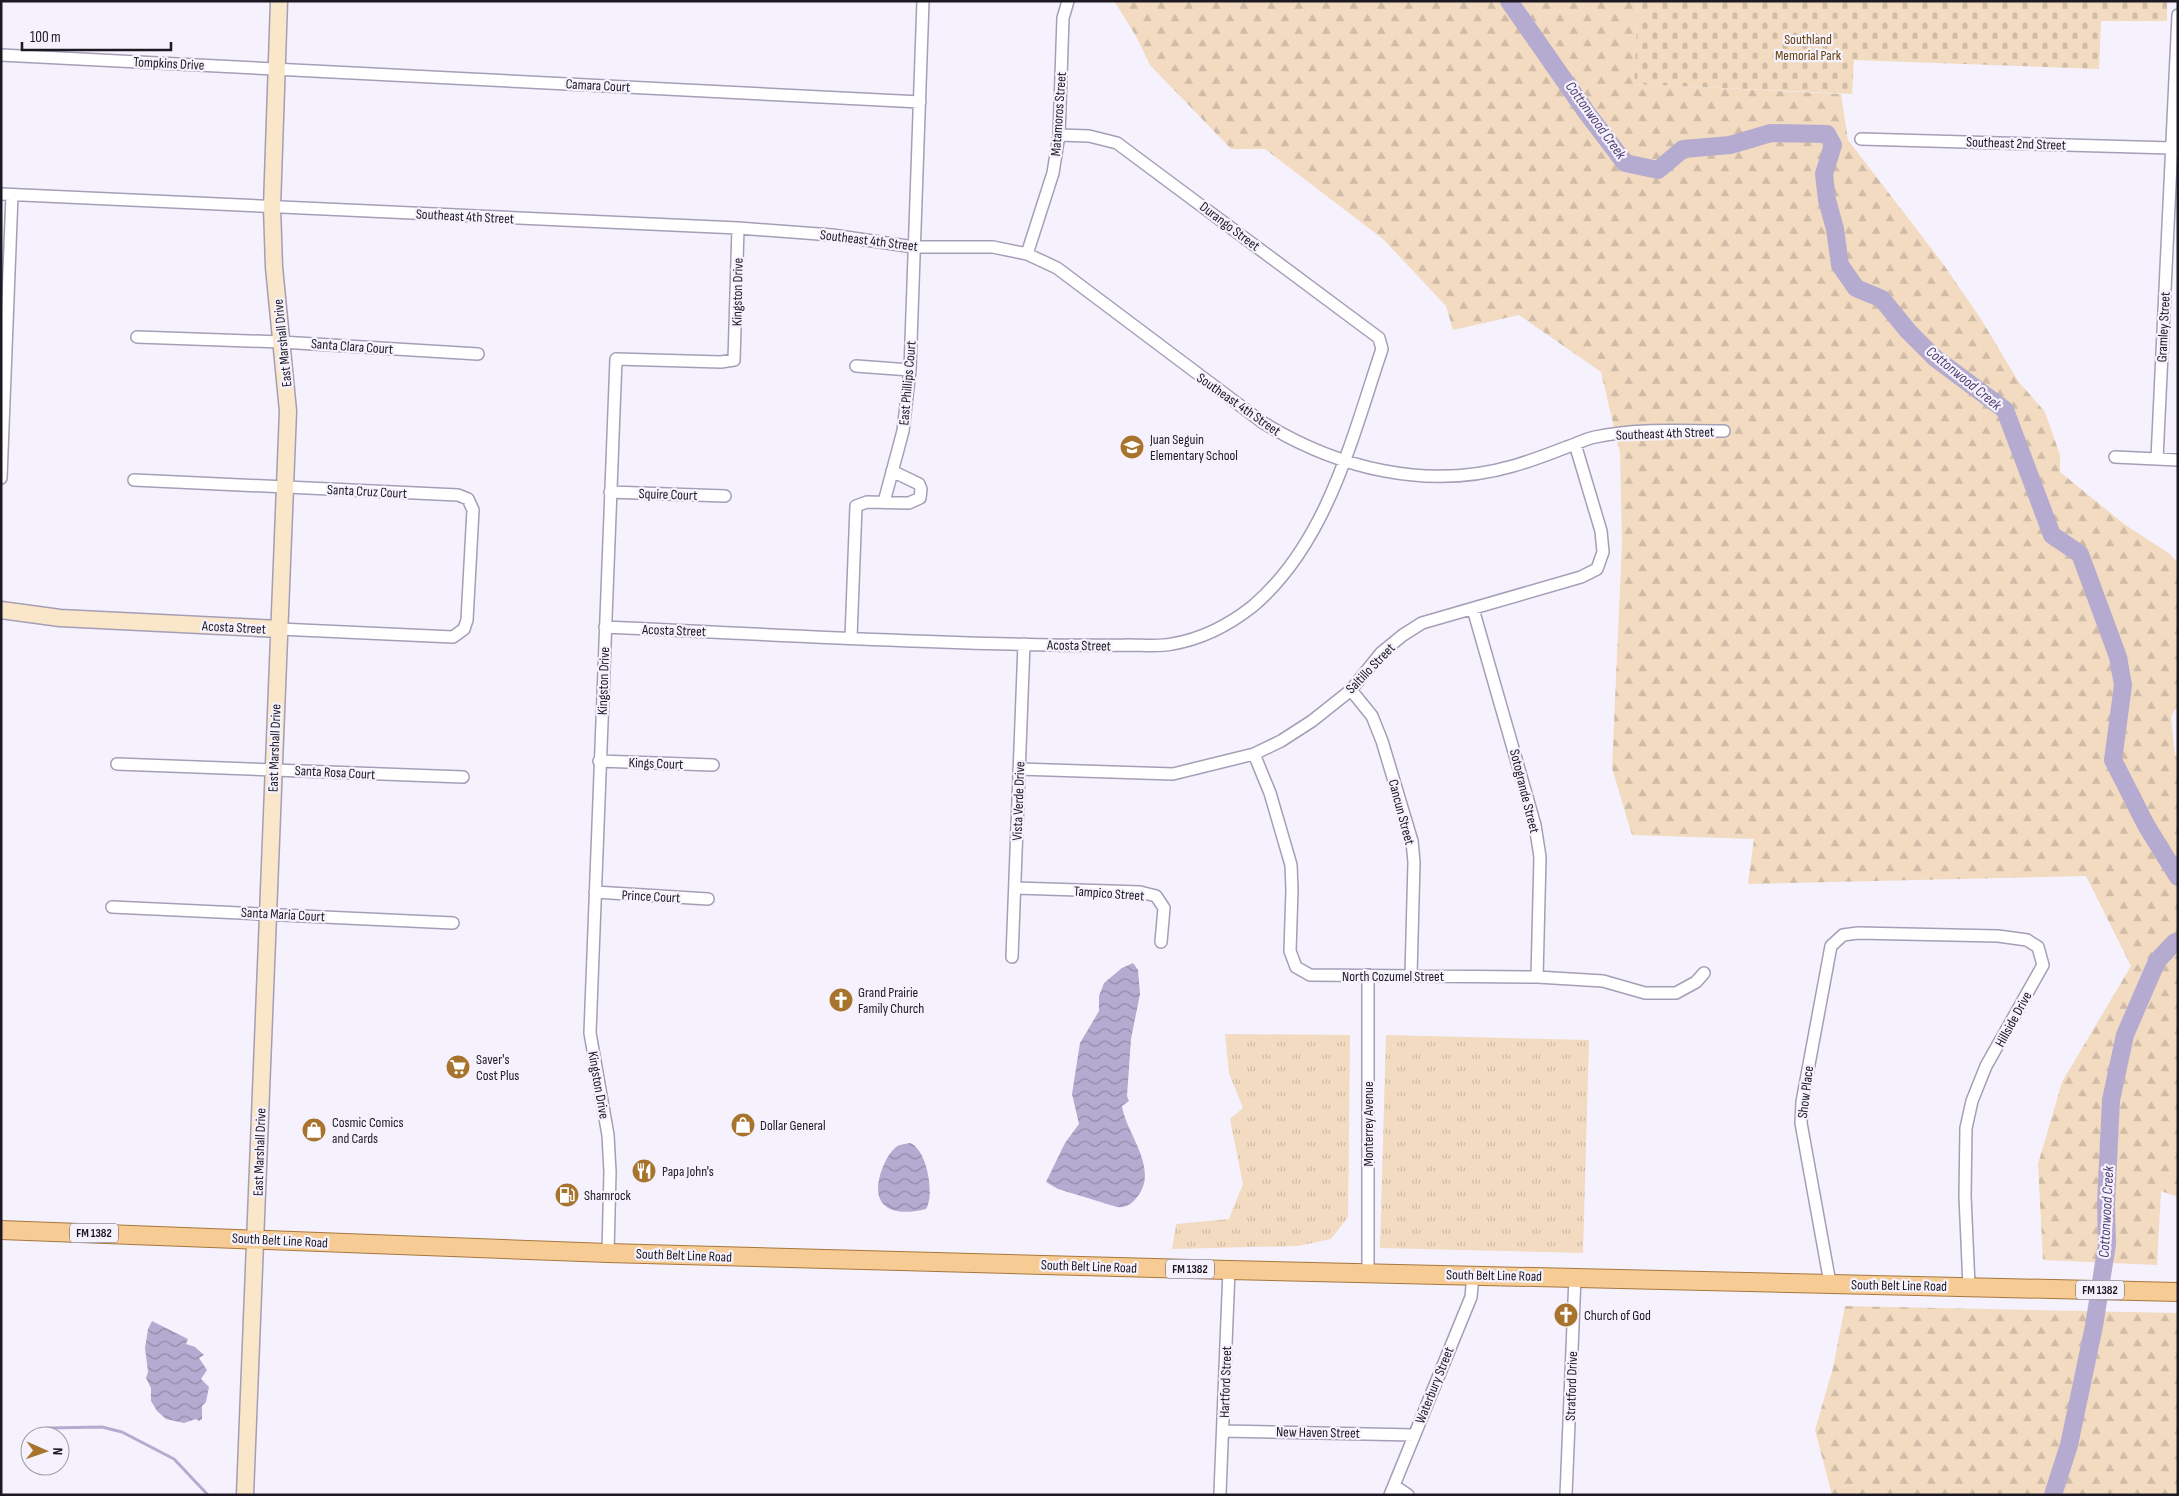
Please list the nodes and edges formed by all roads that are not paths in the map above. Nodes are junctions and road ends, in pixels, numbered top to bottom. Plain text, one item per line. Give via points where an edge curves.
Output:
1 (279, 1) edge
2 (923, 1) edge
3 (1068, 1) edge
4 (2178, 15) edge
5 (1, 55) edge
6 (277, 68) junction
7 (920, 102) junction
8 (2175, 115) edge
9 (1059, 136) junction
10 (1861, 139) dead end
11 (2172, 148) junction
12 (7, 194) edge
13 (272, 207) junction
14 (738, 228) junction
15 (914, 247) junction
16 (1027, 254) junction
17 (2165, 282) junction
18 (2178, 283) edge
19 (137, 337) dead end
20 (281, 342) junction
21 (1382, 349) joint
22 (478, 354) dead end
23 (856, 366) dead end
24 (910, 370) junction
25 (1724, 431) dead end
26 (1575, 444) junction
27 (2115, 457) dead end
28 (2157, 460) junction
29 (2178, 460) edge
30 (1345, 462) junction
31 (892, 471) junction
32 (1, 478) edge
33 (134, 480) dead end
34 (284, 486) junction
35 (610, 492) junction
36 (726, 496) dead end
37 (884, 502) junction
38 (1474, 609) junction
39 (1, 610) edge
40 (605, 627) junction
41 (278, 629) junction
42 (464, 629) joint
43 (851, 638) junction
44 (1024, 644) junction
45 (1351, 690) junction
46 (1254, 754) junction
47 (599, 761) junction
48 (117, 764) dead end
49 (713, 765) dead end
50 (274, 769) junction
51 (1019, 769) junction
52 (463, 777) dead end
53 (1015, 888) junction
54 (594, 892) junction
55 (708, 899) dead end
56 (112, 907) dead end
57 (267, 914) junction
58 (453, 923) dead end
59 (1843, 935) joint
60 (1162, 942) dead end
61 (1012, 957) dead end
62 (1704, 973) dead end
63 (1368, 975) junction
64 (1411, 975) junction
65 (1537, 977) junction
66 (1, 1230) edge
67 (256, 1239) junction
68 (608, 1253) junction
69 (1229, 1270) junction
70 (1368, 1272) junction
71 (1473, 1275) junction
72 (1575, 1278) junction
73 (1830, 1283) junction
74 (1969, 1286) junction
75 (2178, 1292) edge
76 (1223, 1431) junction
77 (1414, 1435) junction
78 (1392, 1490) edge
79 (1220, 1494) dead end
80 (245, 1495) edge
81 (1408, 1495) edge
82 (1566, 1495) edge

1 - 6 main road, East Marshall Drive
2 - 7 street, East Phillips Court
3 - 9 street, Matamoros Street via 1063,18
4 - 8 street, Gramley Street
5 - 6 street, Tompkins Drive
6 - 7 street, Camara Court
6 - 13 main road, East Marshall Drive
7 - 15 street, East Phillips Court
8 - 11 street, Gramley Street
9 - 16 street, Matamoros Street via 1053,174
9 - 21 street, Durango Street via 1089,136 1117,143 1379,338
10 - 11 street, Southeast 2nd Street
11 - 17 street, Gramley Street
12 - 13 street, Southeast 4th Street
12 - 32 street
13 - 14 street, Southeast 4th Street
13 - 20 main road, East Marshall Drive
14 - 15 street, Southeast 4th Street via 832,235
14 - 35 street, Kingston Drive via 734,360 616,359
15 - 16 street, Southeast 4th Street via 993,246
15 - 24 street, East Phillips Court
16 - 30 street, Southeast 4th Street via 1057,268 1262,422 1293,442
17 - 18 street
17 - 28 street, Gramley Street
19 - 20 street, Santa Clara Court
20 - 22 street, Santa Clara Court
20 - 34 main road, East Marshall Drive via 288,411
21 - 30 street, Acosta Street
23 - 24 street
24 - 31 street, East Phillips Court via 903,430
25 - 26 street, Southeast 4th Street via 1624,432 1593,437
26 - 30 street, Southeast 4th Street via 1512,466 1469,476 1428,477
26 - 38 street, Saltillo Street via 1601,531 1603,552 1597,569 1581,577
27 - 28 street
28 - 29 street
30 - 44 street, Acosta Street via 1310,534 1282,577 1252,606 1214,633 1171,645
31 - 37 street, East Phillips Court
31 - 37 street via 919,484 920,498 909,503
33 - 34 street, Santa Cruz Court
34 - 41 main road, East Marshall Drive
34 - 42 street, Santa Cruz Court via 458,495 468,499 473,510
35 - 36 street, Squire Court
35 - 40 street, Kingston Drive
37 - 43 street via 856,506
38 - 45 street, Saltillo Street via 1422,623 1402,635 1381,653
38 - 65 street, Sotogrande Street via 1536,826 1540,857
39 - 41 main road, Acosta Street via 60,618
40 - 43 street, Acosta Street
40 - 47 street, Kingston Drive
41 - 42 street, Acosta Street via 453,637
41 - 50 main road, East Marshall Drive
43 - 44 street, Acosta Street
44 - 51 street, Vista Verde Drive
45 - 46 street, Saltillo Street via 1312,721
45 - 64 street, Cancun Street via 1372,716 1412,841
46 - 51 street, Saltillo Street via 1174,774
46 - 63 street, North Cozumel Street via 1270,793 1291,865 1290,951 1296,967 1310,975
47 - 49 street, Kings Court
47 - 54 street, Kingston Drive
48 - 50 street, Santa Rosa Court
50 - 52 street, Santa Rosa Court
50 - 57 main road, East Marshall Drive
51 - 53 street, Vista Verde Drive
53 - 60 street, Tampico Street via 1140,892 1156,896 1164,908
53 - 61 street, Vista Verde Drive
54 - 55 street, Prince Court
54 - 68 street, Kingston Drive via 590,1033 608,1135
56 - 57 street, Santa Maria Court
57 - 58 street, Santa Maria Court
57 - 67 main road, East Marshall Drive
59 - 73 street, Show Place via 1831,946 1802,1102 1801,1123
59 - 74 street, Hillside Drive via 1998,936 2027,940 2038,947 2043,965 1986,1066 1972,1101 1966,1128
62 - 65 street, North Cozumel Street via 1696,982 1676,993 1645,993 1603,981
63 - 64 street, North Cozumel Street
63 - 70 street, Monterrey Avenue
64 - 65 street, North Cozumel Street
66 - 67 main road, South Belt Line Road / FM 1382
67 - 68 main road, South Belt Line Road / FM 1382
67 - 80 main road, East Marshall Drive
68 - 69 main road, South Belt Line Road / FM 1382
69 - 70 main road, South Belt Line Road / FM 1382
69 - 76 street, Hartford Street
70 - 71 main road, South Belt Line Road / FM 1382
71 - 72 main road, South Belt Line Road / FM 1382
71 - 77 street, Waterbury Street via 1471,1297
72 - 73 main road, South Belt Line Road / FM 1382
72 - 82 street, Stratford Drive
73 - 74 main road, South Belt Line Road / FM 1382
74 - 75 main road, South Belt Line Road / FM 1382
76 - 77 street, New Haven Street
76 - 79 street, Hartford Street
77 - 78 street, Waterbury Street
78 - 81 street

